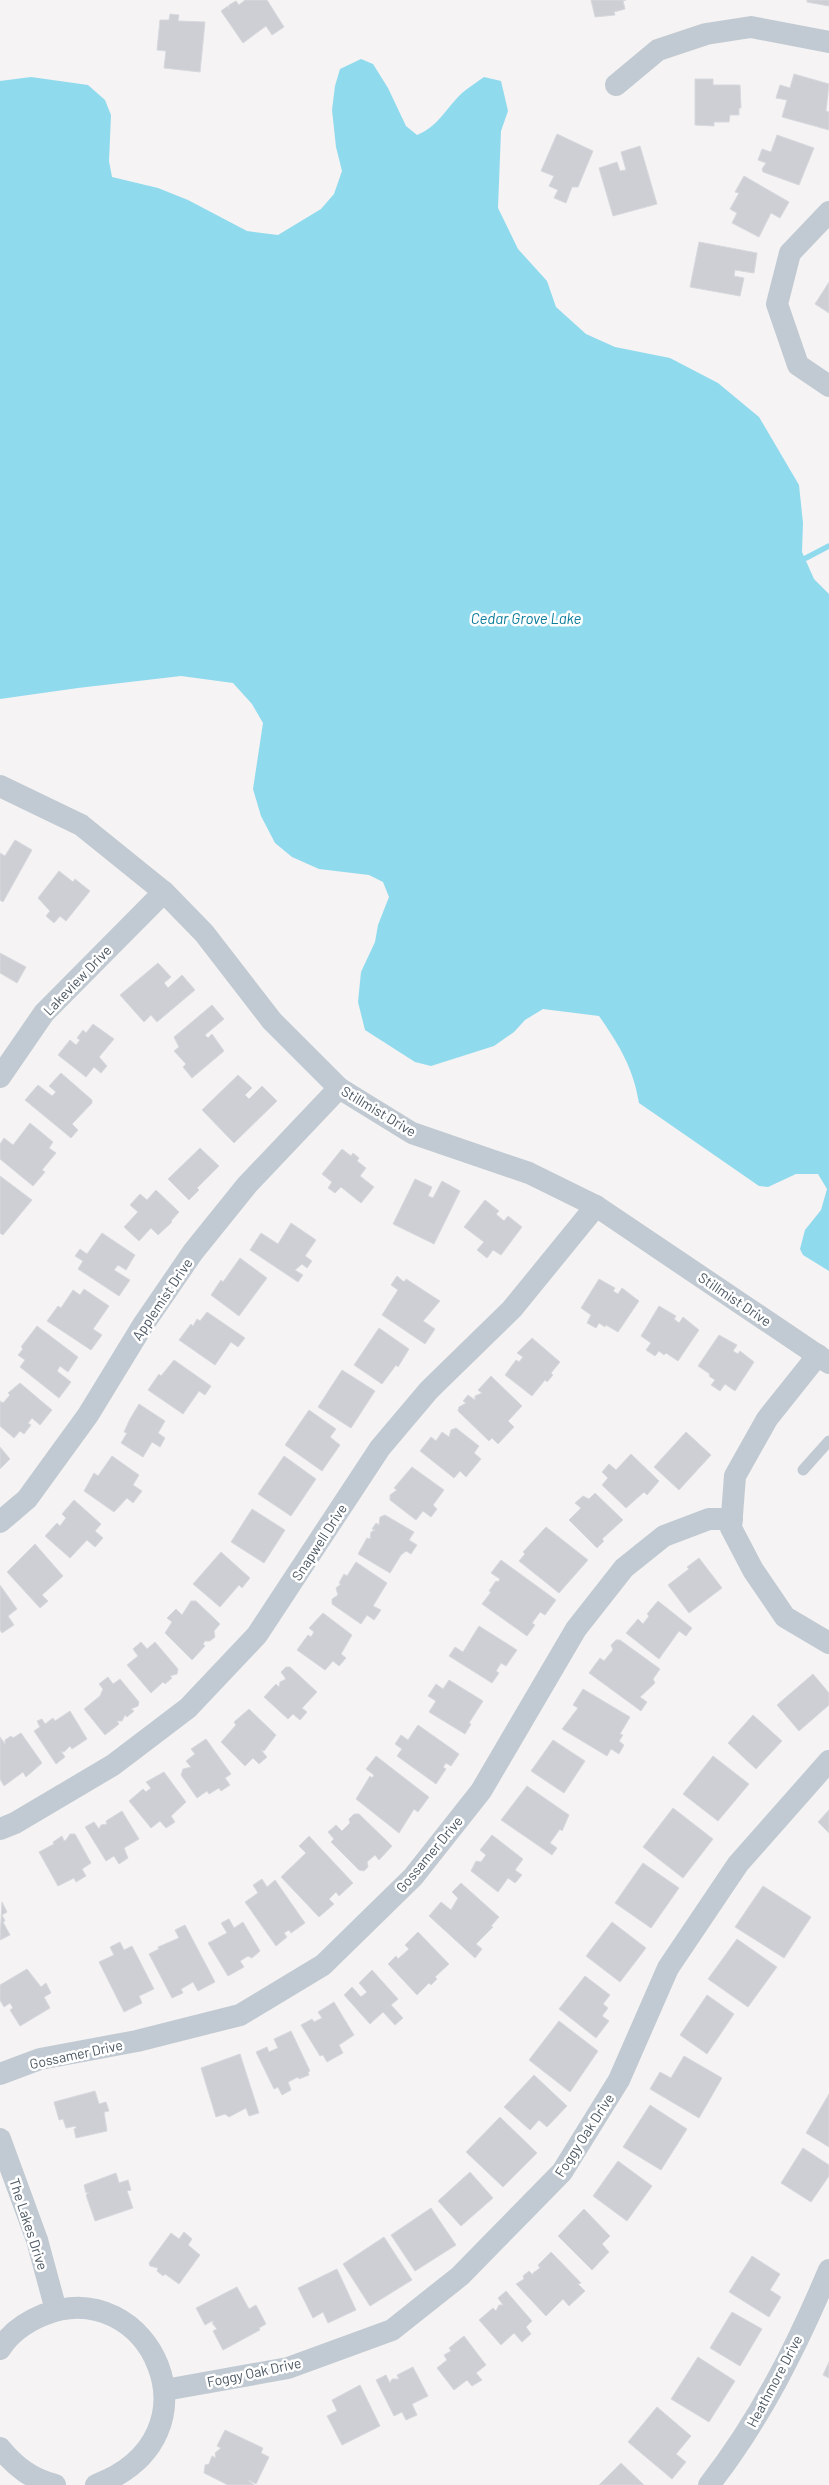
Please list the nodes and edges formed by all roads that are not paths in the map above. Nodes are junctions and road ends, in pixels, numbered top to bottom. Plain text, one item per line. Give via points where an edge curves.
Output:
1 (829, 42) edge
2 (616, 84) dead end
3 (829, 212) edge
4 (829, 386) edge
5 (0, 786) edge
6 (164, 892) junction
7 (0, 1077) edge
8 (340, 1088) junction
9 (596, 1206) junction
10 (824, 1359) edge
11 (829, 1441) edge
12 (802, 1470) dead end
13 (732, 1518) junction
14 (0, 1522) edge
15 (829, 1643) edge
16 (829, 1761) edge
17 (0, 1829) edge
18 (0, 2074) edge
19 (0, 2139) edge
20 (829, 2270) edge
21 (56, 2310) junction
22 (0, 2349) edge
23 (165, 2390) junction
24 (0, 2448) edge
25 (55, 2485) edge
26 (96, 2485) edge
27 (709, 2485) edge

1 - 2 street via 751,27 706,34 658,50
3 - 4 street via 790,253 777,304 798,365
5 - 6 street, Stillmist Drive via 81,824
6 - 7 street, Lakeview Drive via 44,1013
6 - 8 street, Stillmist Drive via 204,933 272,1021
8 - 9 street, Stillmist Drive via 412,1133 529,1173
8 - 14 street, Applemist Drive via 247,1185 194,1252 88,1415 27,1499
9 - 10 street, Stillmist Drive
9 - 17 street, Snapwell Drive via 512,1310 429,1390 380,1448 257,1635 194,1702 113,1765 16,1823
10 - 13 street, Stillmist Drive via 767,1419 735,1476
11 - 12 lane
13 - 15 street, Stillmist Drive via 731,1528 753,1570 786,1617
13 - 18 street, Gossamer Drive via 708,1519 664,1536 624,1568 576,1629 482,1791 413,1877 324,1965 240,2015 138,2041 40,2059
16 - 23 street, Foggy Oak Drive via 738,1864 668,1968 619,2080 562,2172 460,2276 392,2330 288,2368
19 - 21 street, The Lakes Drive via 37,2240
20 - 27 street, Heathmore Drive via 778,2380 751,2426
21 - 22 street via 28,2321
21 - 23 street via 86,2308 116,2317 140,2335 158,2360
23 - 26 street via 163,2416 154,2441 139,2462 118,2477
24 - 25 street via 16,2467 40,2481

